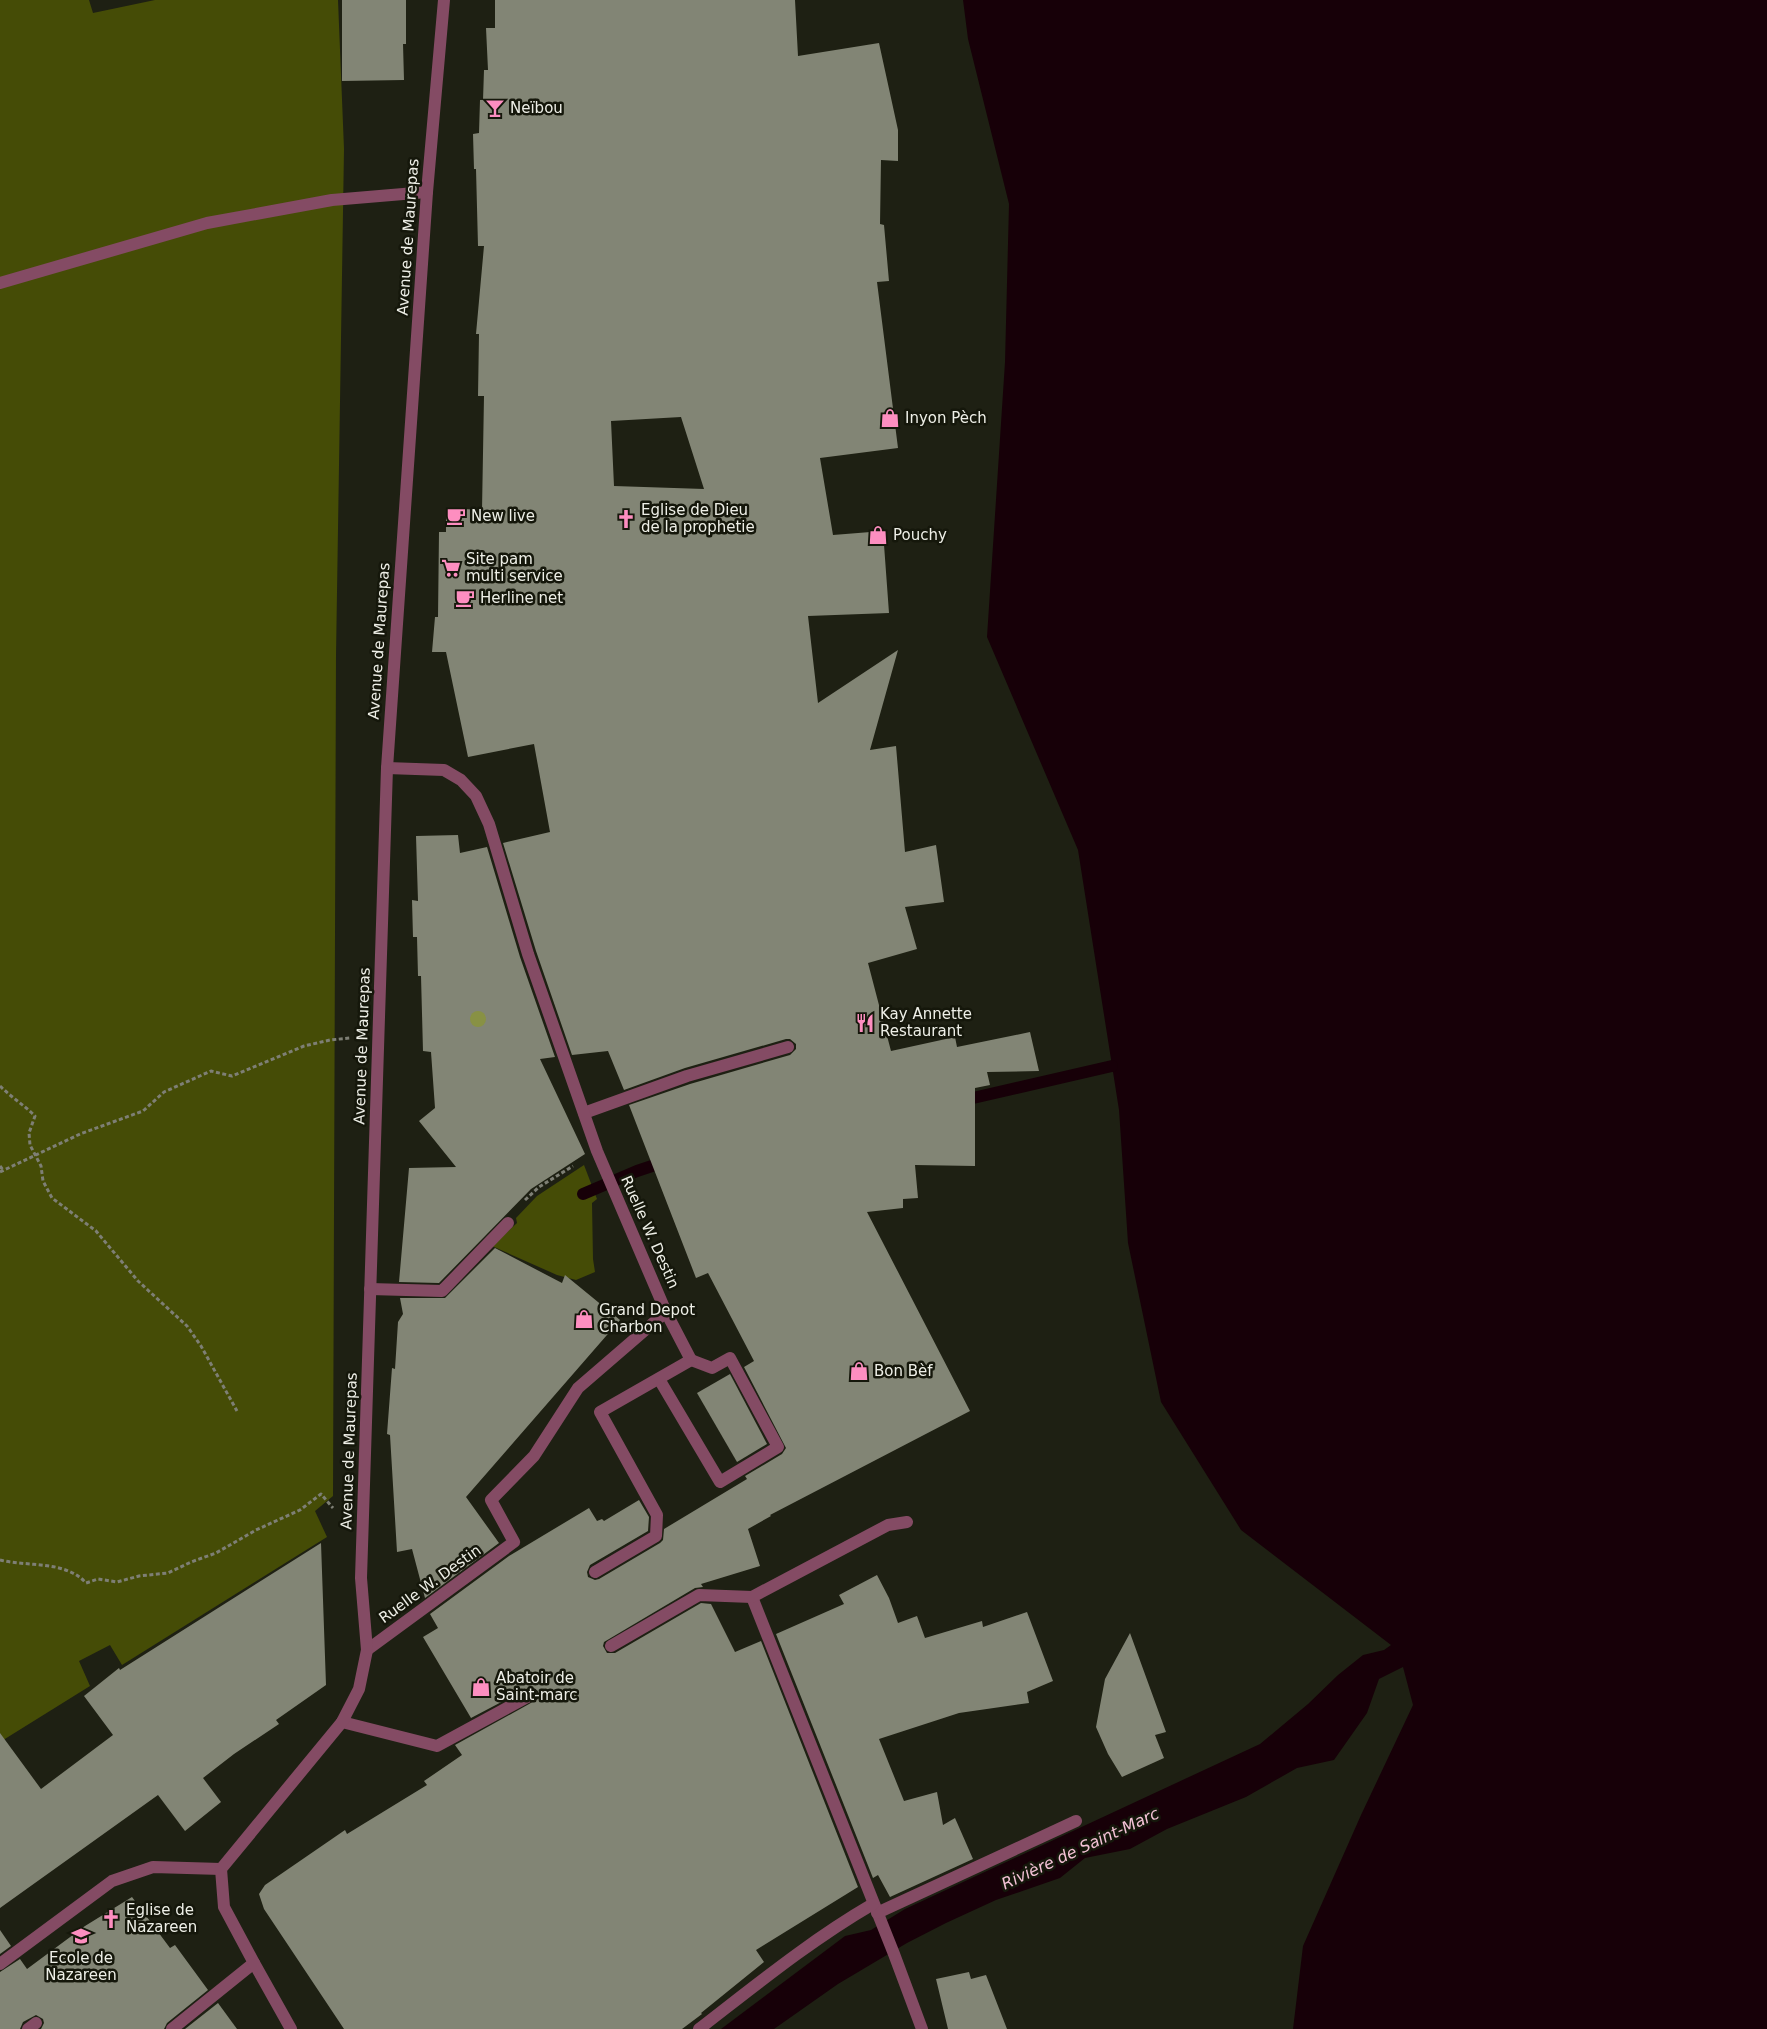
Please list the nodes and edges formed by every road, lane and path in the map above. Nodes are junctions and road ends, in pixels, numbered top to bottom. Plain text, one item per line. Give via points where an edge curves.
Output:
1 (444, 0) edge
2 (427, 192) junction
3 (0, 283) edge
4 (387, 768) junction
5 (378, 1036) junction
6 (788, 1047) dead end
7 (0, 1086) edge
8 (584, 1113) junction
9 (597, 1151) junction
10 (36, 1155) junction
11 (0, 1166) edge
12 (1, 1171) edge
13 (508, 1223) joint
14 (370, 1289) junction
15 (666, 1312) junction
16 (691, 1360) junction
17 (659, 1379) junction
18 (237, 1411) dead end
19 (363, 1508) junction
20 (908, 1522) dead end
21 (0, 1560) edge
22 (595, 1572) dead end
23 (752, 1597) junction
24 (611, 1646) dead end
25 (367, 1650) junction
26 (531, 1695) dead end
27 (342, 1722) junction
28 (1076, 1821) dead end
29 (221, 1869) junction
30 (877, 1912) junction
31 (254, 1963) junction
32 (0, 1964) edge
33 (172, 2029) edge
34 (291, 2029) edge
35 (699, 2029) edge
36 (922, 2029) edge

1 - 2 street, Avenue de Maurepas
2 - 3 street via 332,200 207,223
2 - 4 street, Avenue de Maurepas
4 - 5 street, Avenue de Maurepas
4 - 8 street, Ruelle W. Destin via 444,770 461,780 476,796 489,824 528,954
5 - 10 path via 304,1046 232,1076 211,1071 164,1092 143,1111 80,1134
5 - 14 street, Avenue de Maurepas
6 - 8 street via 687,1076
7 - 10 path via 35,1116 29,1133 30,1145
8 - 9 street, Ruelle W. Destin
9 - 13 path via 539,1187 508,1219
9 - 15 street, Ruelle W. Destin
10 - 12 path
10 - 18 path via 43,1181 52,1198 96,1231 138,1281 187,1326
11 - 12 path
13 - 14 street via 442,1290
14 - 19 street, Avenue de Maurepas
15 - 16 street
15 - 25 street, Ruelle W. Destin via 578,1388 534,1456 491,1500 514,1542
16 - 17 street
16 - 17 street via 712,1368 730,1358 778,1447 720,1482
17 - 22 street via 600,1412 657,1515 656,1536
19 - 21 path via 333,1508 321,1494 300,1510 256,1530 216,1554 168,1573 116,1582 98,1579 86,1583 80,1576 56,1567
19 - 25 street, Avenue de Maurepas via 361,1578
20 - 23 street via 888,1525
23 - 24 street via 699,1595
23 - 30 street
25 - 27 street, Avenue de Maurepas via 359,1689
26 - 27 street via 437,1746
27 - 29 street, Avenue de Maurepas
28 - 30 street
29 - 31 street via 224,1906
29 - 32 street via 153,1867 112,1881
30 - 35 street via 839,1924
30 - 36 street
31 - 33 street
31 - 34 street

